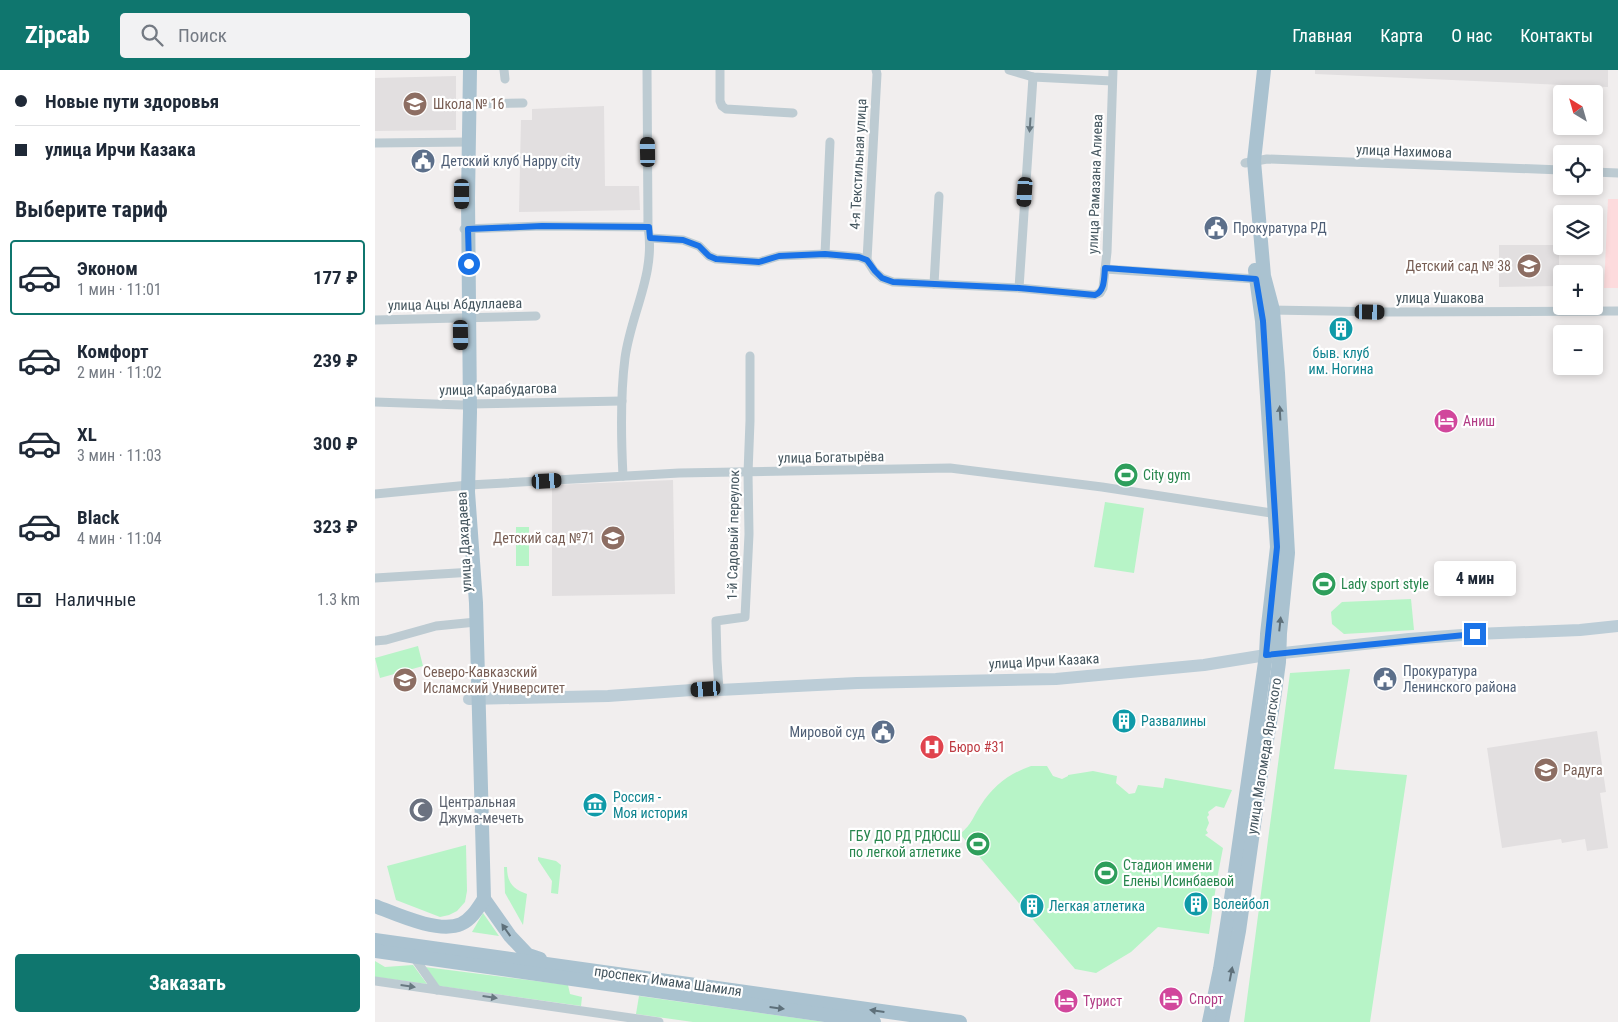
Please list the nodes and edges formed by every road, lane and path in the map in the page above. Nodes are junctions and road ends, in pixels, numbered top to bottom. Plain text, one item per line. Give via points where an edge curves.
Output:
1 (463, 70) edge
2 (470, 70) edge
3 (647, 70) edge
4 (720, 70) edge
5 (876, 70) edge
6 (1009, 70) edge
7 (1113, 70) edge
8 (1255, 70) edge
9 (1264, 70) edge
10 (1033, 77) junction
11 (1112, 80) junction
12 (523, 103) dead end
13 (466, 104) junction
14 (793, 114) dead end
15 (465, 141) junction
16 (830, 142) dead end
17 (375, 143) edge
18 (1249, 162) junction
19 (1553, 170) edge
20 (1603, 172) edge
21 (1618, 172) edge
22 (939, 196) dead end
23 (649, 227) junction
24 (465, 229) junction
25 (650, 238) junction
26 (825, 254) junction
27 (867, 260) junction
28 (1105, 268) junction
29 (1260, 277) junction
30 (934, 284) junction
31 (1019, 288) junction
32 (1267, 310) junction
33 (1618, 311) edge
34 (536, 316) dead end
35 (466, 318) junction
36 (375, 320) edge
37 (750, 356) dead end
38 (622, 401) junction
39 (375, 402) edge
40 (466, 405) junction
41 (748, 472) junction
42 (623, 476) junction
43 (465, 485) junction
44 (375, 494) edge
45 (1280, 514) junction
46 (470, 572) junction
47 (375, 578) edge
48 (472, 622) junction
49 (1618, 626) edge
50 (375, 641) edge
51 (1273, 654) junction
52 (719, 690) junction
53 (473, 699) junction
54 (484, 899) junction
55 (375, 900) edge
56 (375, 906) edge
57 (375, 940) edge
58 (375, 951) edge
59 (413, 956) junction
60 (560, 965) junction
61 (375, 981) edge
62 (439, 990) junction
63 (659, 1022) edge
64 (874, 1022) edge
65 (960, 1022) edge
66 (1209, 1022) edge
67 (1222, 1022) edge

1 - 13 main road, улица Дахадаева
2 - 13 main road, улица Дахадаева
3 - 23 street
4 - 14 street via 720,101 726,109
5 - 27 street, 4-я Текстильная улица
6 - 10 street
7 - 11 street, улица Рамазана Алиева
8 - 18 main road, улица Магомеда Ярагского
9 - 18 main road, улица Магомеда Ярагского
10 - 11 street
10 -> 31 street
11 - 28 street, улица Рамазана Алиева
12 - 13 street
13 - 15 main road, улица Дахадаева
15 - 17 street
15 - 24 main road, улица Дахадаева
16 - 26 street
18 - 19 street, улица Нахимова via 1267,159
18 - 29 main road, улица Магомеда Ярагского
20 - 21 street
22 - 30 street
23 - 24 street
23 - 25 street
24 - 35 main road, улица Дахадаева
25 - 26 street via 683,240 699,246 716,259 759,262 779,256
25 - 38 street via 645,285 625,356
26 - 27 street
27 - 30 street via 882,278 893,282
28 - 29 street
28 - 31 street, улица Рамазана Алиева via 1103,288 1095,295
29 - 32 main road, улица Магомеда Ярагского
30 - 31 street
32 - 33 street, улица Ушакова
32 - 45 main road, улица Магомеда Ярагского
34 - 35 street, улица Ацы Абдуллаева
35 - 36 street, улица Ацы Абдуллаева
35 - 40 main road, улица Дахадаева
37 - 41 street, 1-й Садовый переулок
38 - 40 street, улица Карабудагова
38 - 42 street
39 - 40 street, улица Карабудагова
40 - 43 main road, улица Дахадаева
41 - 42 street, улица Богатырёва
41 - 45 street, улица Богатырёва via 950,468
41 - 52 street, 1-й Садовый переулок via 745,617 716,621
42 - 43 street, улица Богатырёва
43 - 44 street, улица Богатырёва
43 - 46 main road, улица Дахадаева
45 - 51 main road, улица Магомеда Ярагского via 1288,553 1279,633
46 - 47 street
46 - 48 main road, улица Дахадаева
48 - 50 street via 436,626
48 - 53 main road, улица Дахадаева
49 - 51 main road, улица Ирчи Казака via 1475,634
51 - 52 main road, улица Ирчи Казака via 1204,665 1056,678
51 - 66 main road, улица Магомеда Ярагского
67 -> 51 main road, улица Магомеда Ярагского via 1274,699
52 - 53 main road, улица Ирчи Казака
53 - 54 main road, улица Дахадаева
53 - 55 main road, улица Дахадаева via 475,870 473,901 469,910 459,919 435,922
54 - 56 main road via 472,916 461,924 444,927
60 -> 54 main road via 528,954 510,936
57 - 60 main road, проспект Имама Шамиля
58 - 59 main road, проспект Имама Шамиля
59 - 62 street
59 -> 64 main road, проспект Имама Шамиля
65 -> 60 main road, проспект Имама Шамиля
61 -> 62 street
62 -> 63 street

